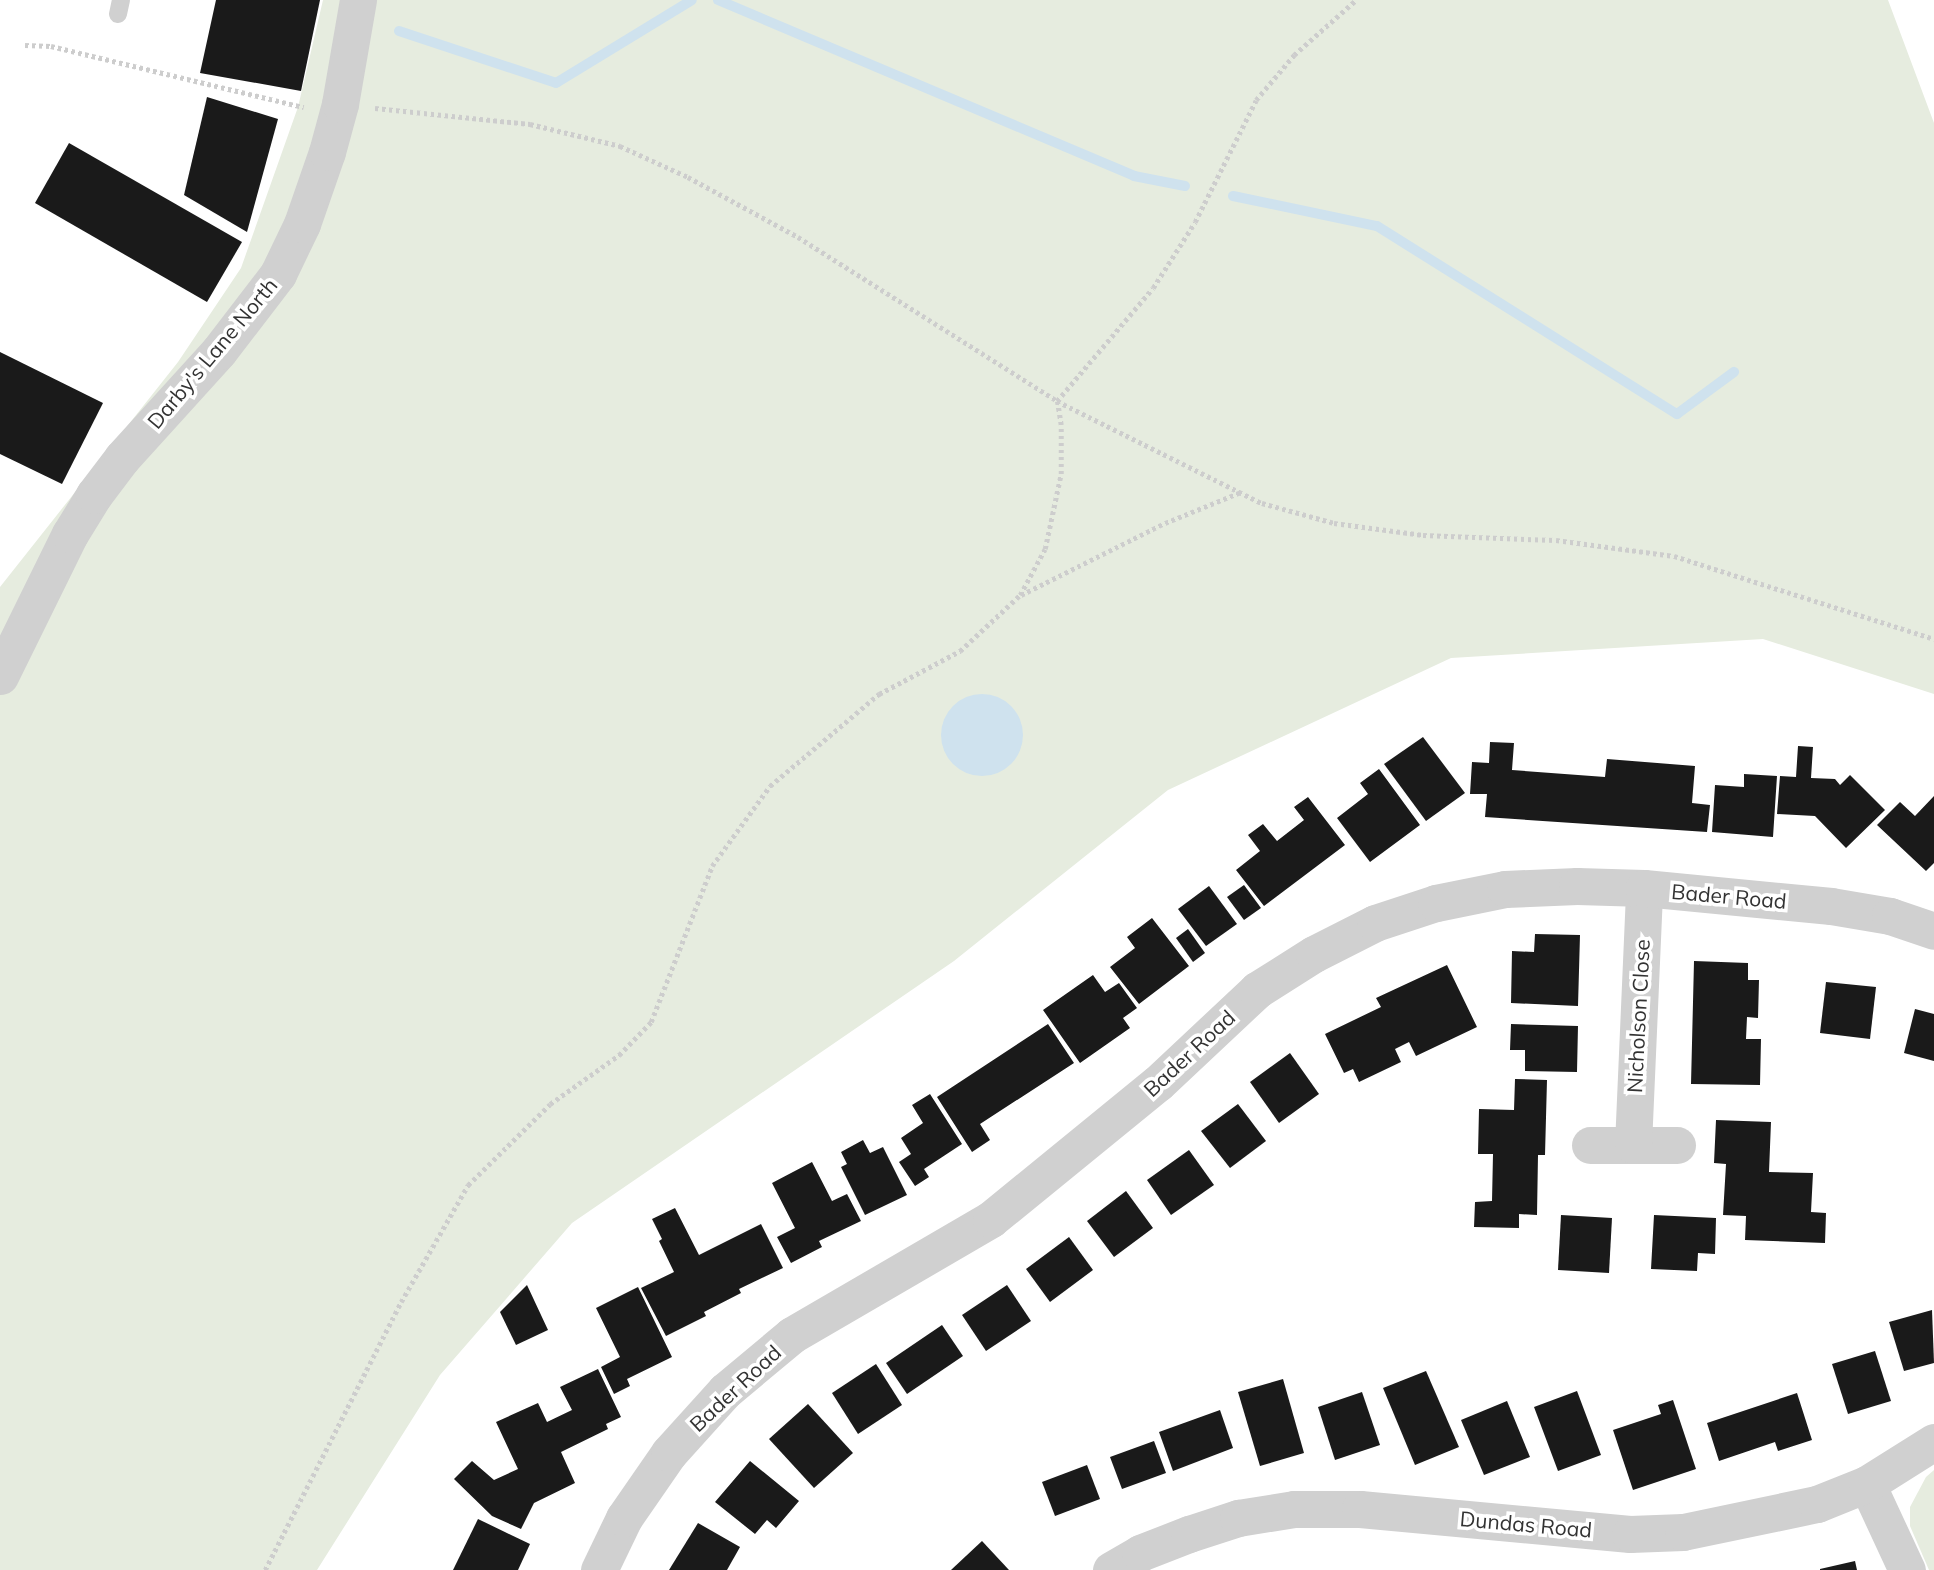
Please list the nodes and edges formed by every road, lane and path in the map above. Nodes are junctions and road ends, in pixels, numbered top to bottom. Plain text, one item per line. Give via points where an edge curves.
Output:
1 (358, 0) edge
2 (1356, 0) edge
3 (25, 45) dead end
4 (340, 104) junction
5 (1057, 401) junction
6 (1242, 492) junction
7 (1020, 595) junction
8 (1934, 639) edge
9 (0, 676) edge
10 (1644, 888) junction
11 (1934, 931) edge
12 (1590, 1145) dead end
13 (1633, 1145) junction
14 (1677, 1145) dead end
15 (1934, 1442) edge
16 (1867, 1484) junction
17 (265, 1570) edge
18 (599, 1570) edge
19 (1111, 1570) edge
20 (1907, 1570) edge

1 - 4 street, Darby's Lane North
2 - 5 path via 1294,55 1256,100 1195,222 1153,288
3 - 4 path via 51,46 298,107
4 - 5 path via 530,124 620,146 799,237
4 - 9 street, Darby's Lane North via 302,224 278,274 219,351 94,495
5 - 6 path
5 - 7 path via 1061,474 1045,549
6 - 7 path via 1165,523
6 - 8 path via 1262,503 1334,523 1423,535 1556,540 1674,556
7 - 17 path via 960,651 879,694 770,786 712,866 651,1022 619,1055 550,1104 468,1185 401,1302
10 - 11 street, Bader Road via 1831,906 1890,916
10 - 13 street, Nicholson Close
10 - 18 street, Bader Road via 1505,889 1436,903 1375,923 1257,990 1158,1083 991,1219 792,1335 725,1391 668,1453 624,1518
12 - 13 street
13 - 14 street
15 - 16 street, Dundas Road
16 - 19 street, Dundas Road via 1816,1504 1683,1532 1630,1534 1360,1509 1294,1509 1238,1518 1189,1534
16 - 20 street

